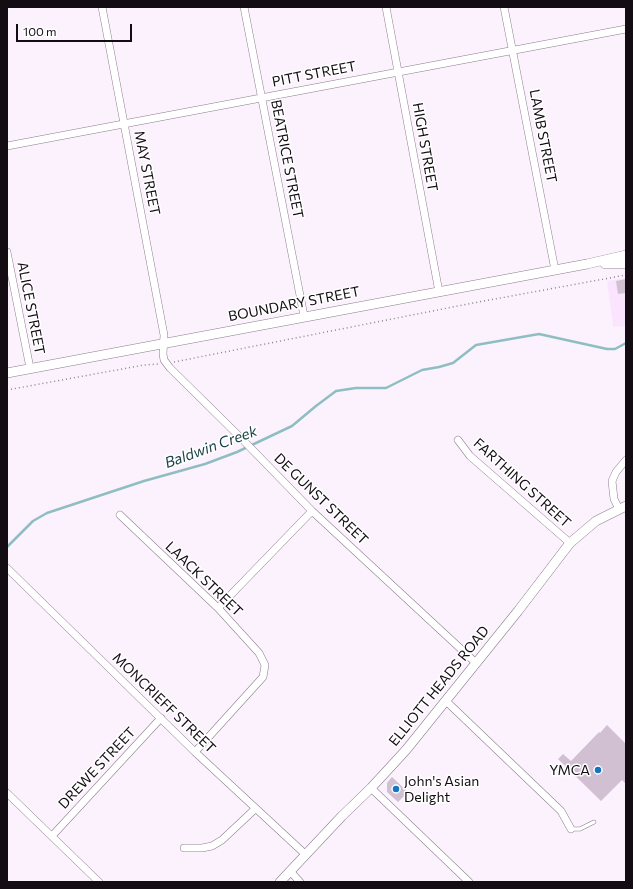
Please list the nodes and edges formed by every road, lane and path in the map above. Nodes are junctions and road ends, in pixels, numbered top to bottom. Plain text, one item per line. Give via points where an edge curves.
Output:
1 (102, 7) edge
2 (244, 7) edge
3 (386, 7) edge
4 (504, 7) edge
5 (626, 29) edge
6 (512, 50) junction
7 (398, 72) junction
8 (262, 98) junction
9 (124, 123) junction
10 (7, 146) edge
11 (7, 252) edge
12 (626, 255) edge
13 (587, 264) junction
14 (626, 264) edge
15 (556, 270) junction
16 (626, 275) edge
17 (439, 292) junction
18 (304, 316) junction
19 (163, 344) junction
20 (174, 362) dead end
21 (166, 363) dead end
22 (30, 368) junction
23 (7, 373) edge
24 (7, 390) edge
25 (458, 440) dead end
26 (626, 460) edge
27 (622, 508) edge
28 (312, 511) junction
29 (120, 515) dead end
30 (570, 543) junction
31 (7, 568) edge
32 (218, 608) junction
33 (476, 663) junction
34 (446, 701) junction
35 (161, 718) junction
36 (195, 752) junction
37 (371, 788) junction
38 (7, 793) edge
39 (255, 809) junction
40 (594, 822) dead end
41 (571, 829) joint
42 (52, 836) junction
43 (184, 848) dead end
44 (305, 854) junction
45 (290, 871) junction
46 (99, 882) edge
47 (280, 882) edge
48 (300, 882) edge
49 (470, 882) edge

1 - 9 street, MAY STREET
2 - 8 street, BEATRICE STREET
3 - 7 street, HIGH STREET
4 - 6 street, LAMB STREET
5 - 6 street, PITT STREET
6 - 7 street, PITT STREET
6 - 15 street, LAMB STREET
7 - 8 street, PITT STREET
7 - 17 street, HIGH STREET
8 - 9 street, PITT STREET
8 - 18 street, BEATRICE STREET
9 - 10 street, PITT STREET
9 - 19 street, MAY STREET via 164,335
11 - 22 street, ALICE STREET
12 - 13 street, BOUNDARY STREET
13 - 14 street, BOUNDARY STREET
13 - 15 street, BOUNDARY STREET
15 - 17 street, BOUNDARY STREET
16 - 20 path
17 - 18 street, BOUNDARY STREET
18 - 19 street, BOUNDARY STREET
19 - 22 street, BOUNDARY STREET
19 - 28 street, DE GUNST STREET via 164,360 170,368
21 - 24 path
22 - 23 street, BOUNDARY STREET
25 - 30 street, FARTHING STREET via 470,456
26 - 27 street, ELLIOTT HEADS ROAD via 612,481 614,500
27 - 30 street, ELLIOTT HEADS ROAD via 596,521
28 - 32 street
28 - 33 street, DE GUNST STREET
29 - 32 street, LAACK STREET
30 - 33 street, ELLIOTT HEADS ROAD
31 - 35 street, MONCRIEFF STREET
32 - 36 street, LAACK STREET via 260,653 265,665 263,677
33 - 34 street, ELLIOTT HEADS ROAD
34 - 37 street, ELLIOTT HEADS ROAD
34 - 41 street via 561,812
35 - 36 street, MONCRIEFF STREET
35 - 42 street, DREWE STREET
36 - 39 street, MONCRIEFF STREET
37 - 44 street, ELLIOTT HEADS ROAD
37 - 49 street
38 - 42 street
39 - 43 street via 212,846
39 - 44 street, MONCRIEFF STREET
40 - 41 lane via 580,829
42 - 46 street
44 - 45 street, ELLIOTT HEADS ROAD
45 - 47 street, ELLIOTT HEADS ROAD
45 - 48 street

